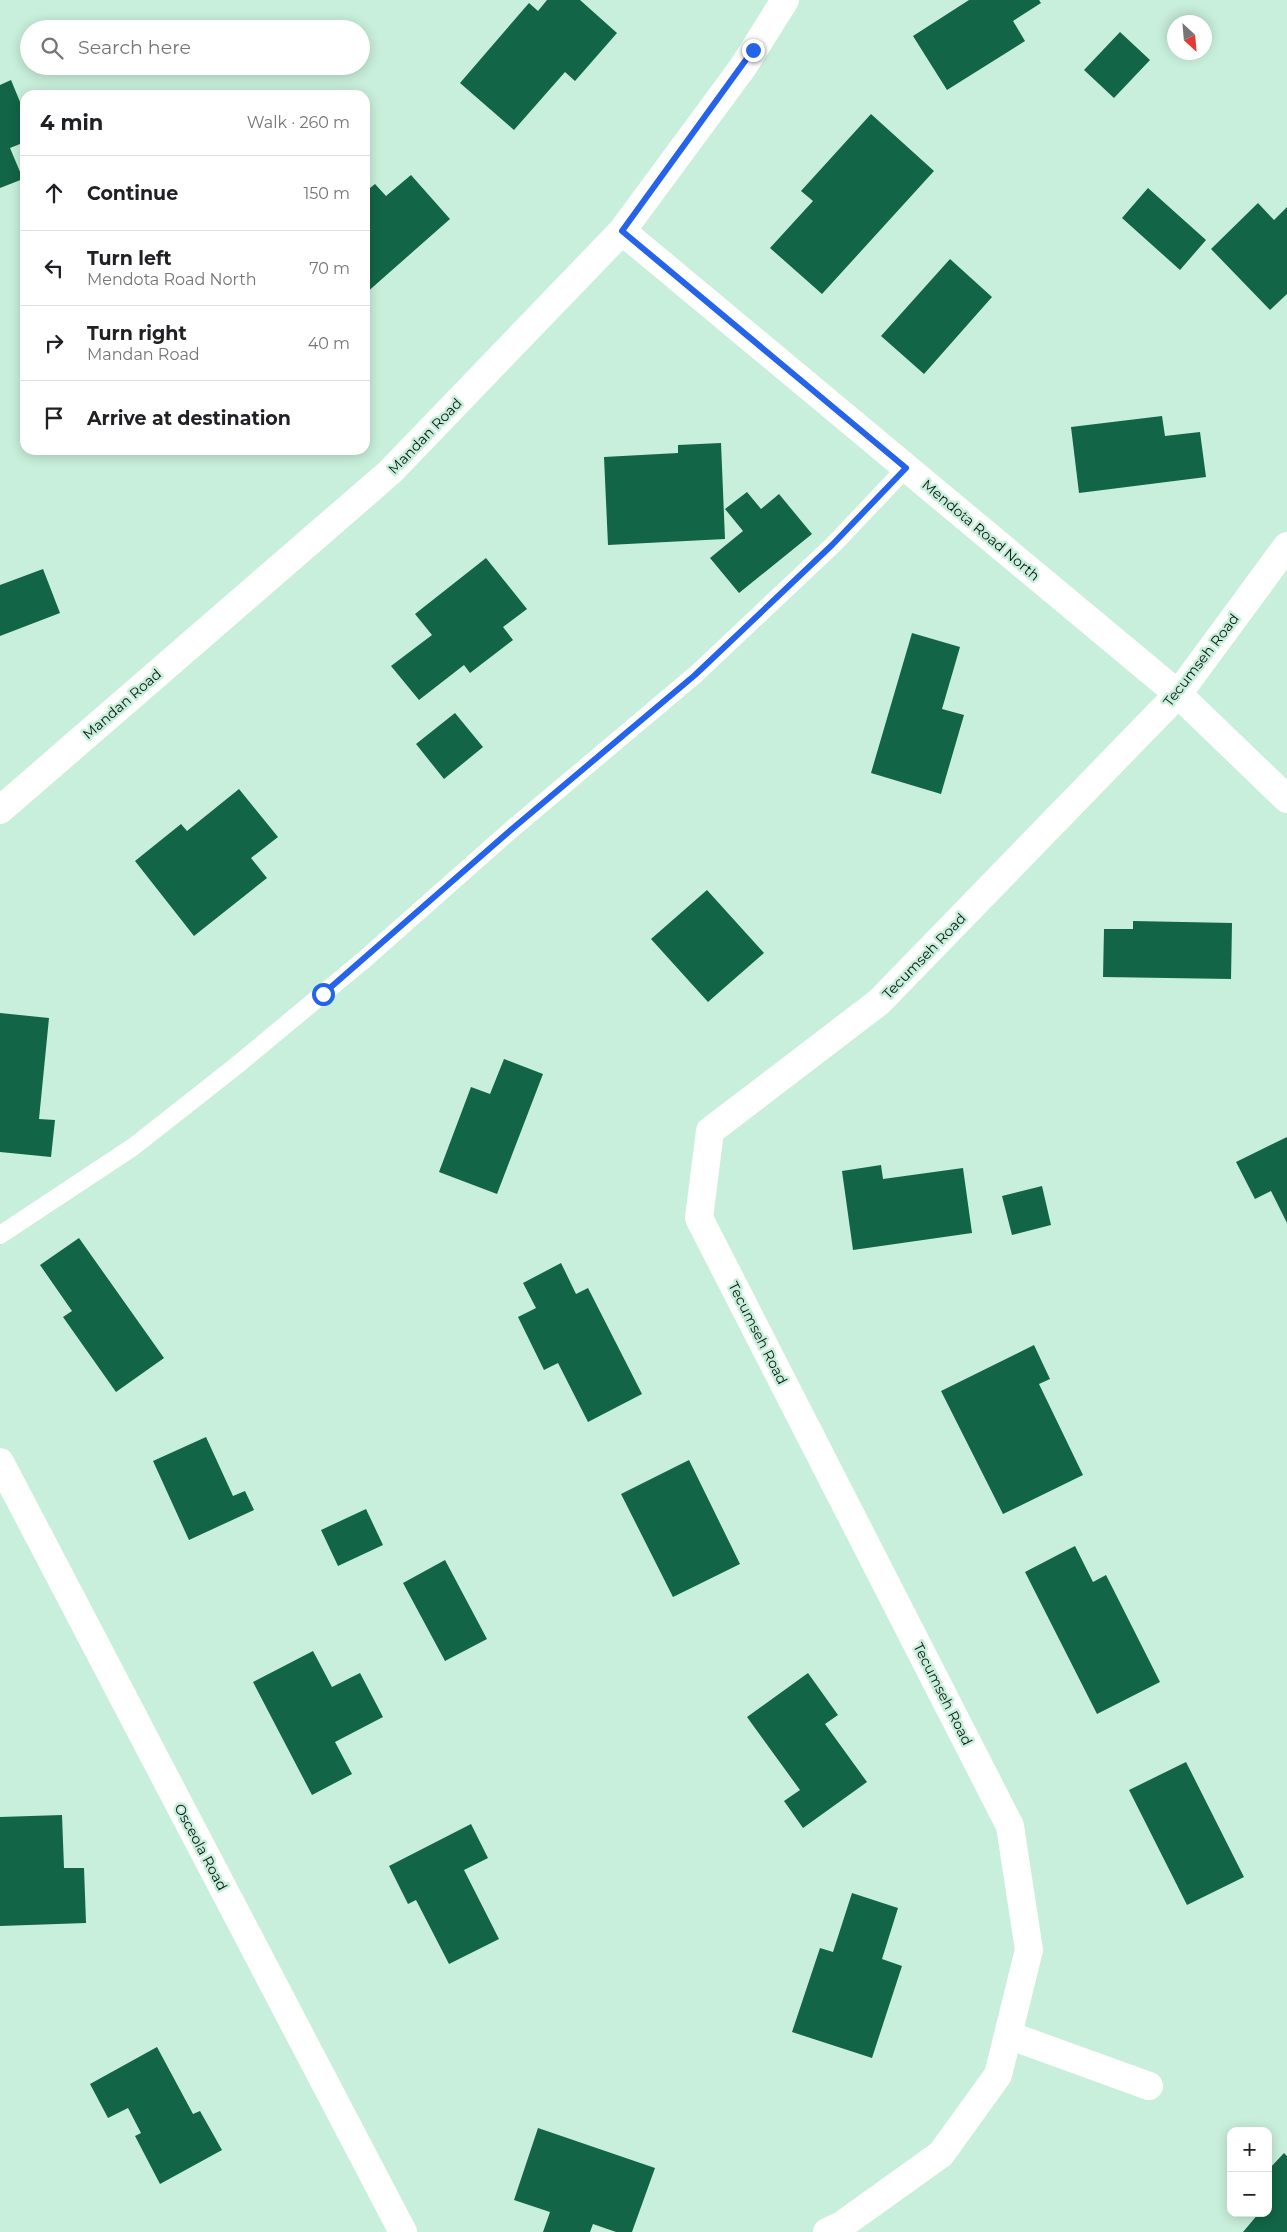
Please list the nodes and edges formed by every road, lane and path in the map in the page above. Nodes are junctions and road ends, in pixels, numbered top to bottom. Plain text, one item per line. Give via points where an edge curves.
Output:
1 (785, 0) edge
2 (622, 231) junction
3 (906, 468) junction
4 (1287, 546) edge
5 (1178, 694) junction
6 (1287, 799) edge
7 (0, 810) edge
8 (0, 1235) edge
9 (0, 1462) edge
10 (1008, 2036) junction
11 (1149, 2086) dead end
12 (402, 2232) edge
13 (827, 2232) edge

1 - 2 street, Mandan Road via 743,67
2 - 3 street, Mendota Road North
2 - 7 street, Mandan Road via 390,472
3 - 5 street, Mendota Road North
3 - 8 lane via 832,545 695,675 512,829 366,958 133,1147
4 - 5 street, Tecumseh Road
5 - 6 street, Mendota Road North
5 - 10 street, Tecumseh Road via 879,1002 710,1131 708,1141 699,1218 1010,1826 1029,1950
9 - 12 street, Osceola Road
10 - 11 street
10 - 13 street, Tecumseh Road via 998,2075 941,2154 842,2225

